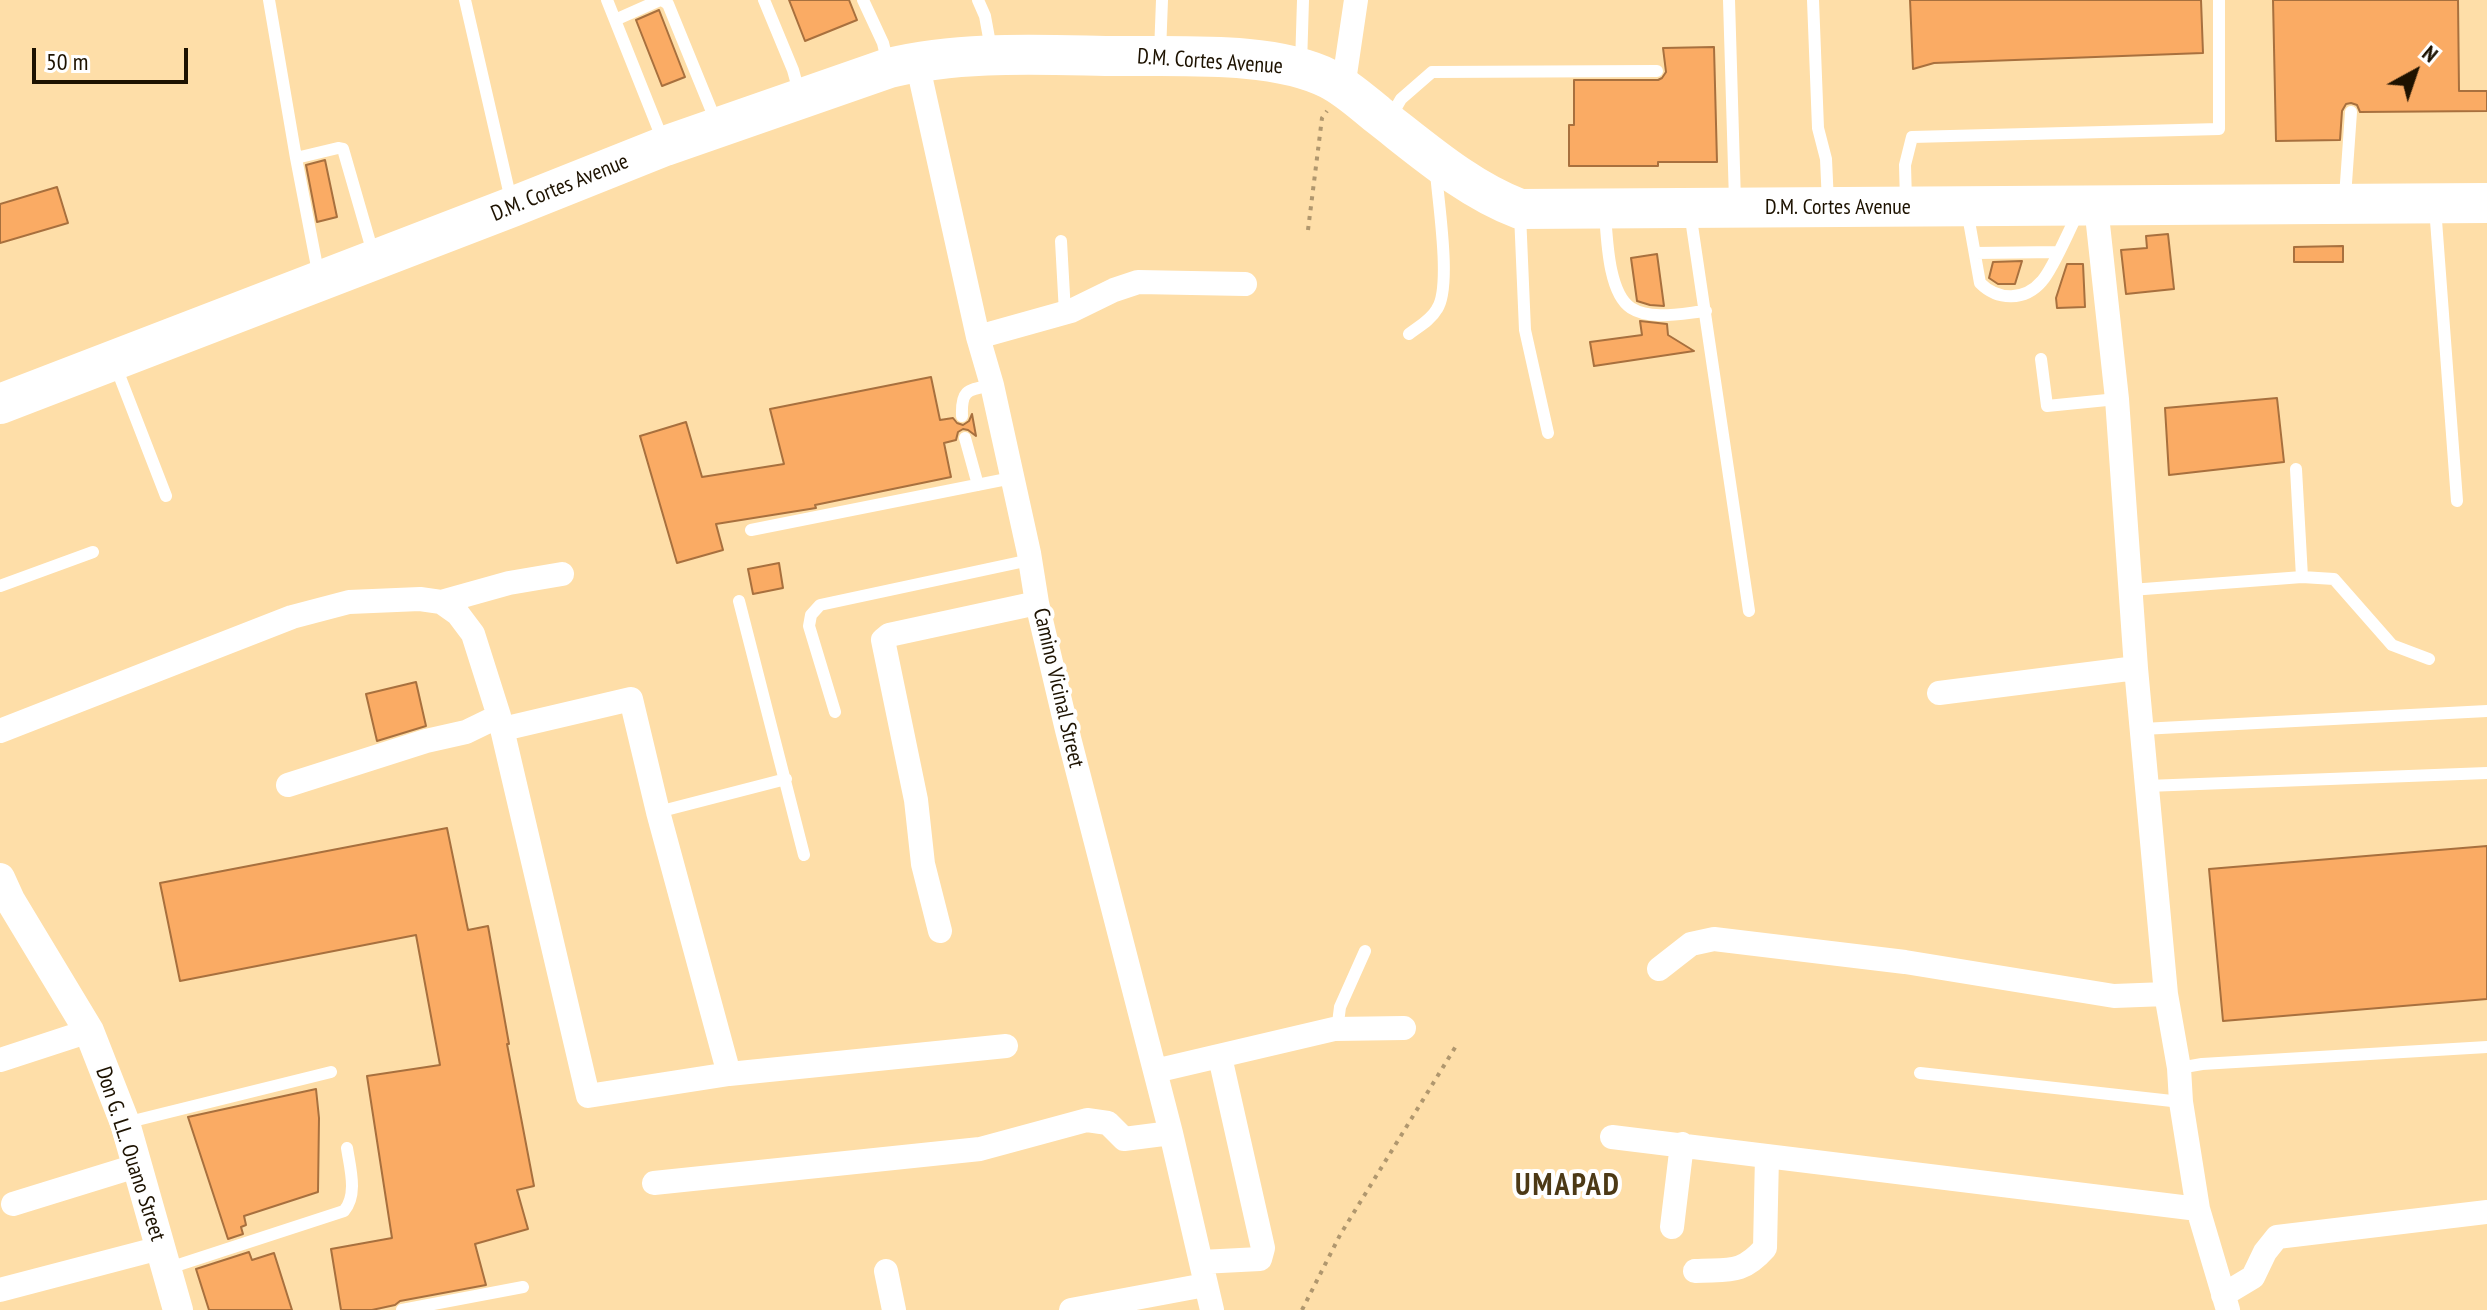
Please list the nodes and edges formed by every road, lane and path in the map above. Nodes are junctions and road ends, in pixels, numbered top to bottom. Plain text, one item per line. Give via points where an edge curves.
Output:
1 (269, 0) edge
2 (465, 0) edge
3 (607, 0) edge
4 (661, 0) edge
5 (764, 0) edge
6 (863, 0) edge
7 (978, 0) edge
8 (1162, 0) edge
9 (1303, 0) edge
10 (1356, 0) edge
11 (1729, 0) edge
12 (1813, 0) edge
13 (2219, 0) edge
14 (615, 20) junction
15 (992, 56) junction
16 (1160, 56) junction
17 (903, 65) junction
18 (1301, 69) junction
19 (1657, 71) dead end
20 (1343, 88) junction
21 (801, 99) junction
22 (2351, 112) dead end
23 (1387, 122) junction
24 (718, 128) junction
25 (665, 146) junction
26 (296, 158) junction
27 (1435, 158) junction
28 (2487, 203) edge
29 (2345, 204) junction
30 (2435, 204) junction
31 (2089, 206) junction
32 (512, 207) junction
33 (1967, 207) junction
34 (1828, 208) junction
35 (1906, 208) junction
36 (1520, 209) junction
37 (1690, 209) junction
38 (1736, 209) junction
39 (1605, 210) junction
40 (1308, 230) dead end
41 (1061, 241) dead end
42 (2058, 252) junction
43 (1975, 253) junction
44 (375, 260) junction
45 (319, 280) junction
46 (1245, 284) dead end
47 (1706, 311) junction
48 (1065, 313) junction
49 (1409, 334) dead end
50 (978, 337) junction
51 (2041, 359) dead end
52 (114, 360) junction
53 (992, 385) junction
54 (2117, 399) junction
55 (0, 404) edge
56 (962, 416) dead end
57 (1548, 433) dead end
58 (965, 438) dead end
59 (2296, 469) dead end
60 (1012, 478) junction
61 (978, 485) junction
62 (166, 496) dead end
63 (2457, 501) dead end
64 (751, 530) dead end
65 (93, 552) dead end
66 (1030, 560) junction
67 (562, 574) dead end
68 (2302, 577) junction
69 (0, 586) edge
70 (2131, 590) junction
71 (739, 601) dead end
72 (441, 602) junction
73 (1037, 603) junction
74 (1749, 611) dead end
75 (2429, 659) dead end
76 (2136, 668) junction
77 (1939, 693) dead end
78 (2487, 711) edge
79 (835, 712) dead end
80 (501, 722) junction
81 (2142, 729) junction
82 (0, 731) edge
83 (2487, 773) edge
84 (786, 779) junction
85 (288, 785) dead end
86 (2147, 786) junction
87 (658, 812) junction
88 (804, 855) dead end
89 (3, 895) edge
90 (940, 931) dead end
91 (1365, 951) dead end
92 (1659, 969) dead end
93 (2166, 994) junction
94 (1404, 1028) dead end
95 (1334, 1029) junction
96 (89, 1031) junction
97 (1006, 1046) dead end
98 (1456, 1046) dead end
99 (2487, 1047) edge
100 (1220, 1057) junction
101 (0, 1060) edge
102 (2179, 1068) junction
103 (1155, 1071) junction
104 (331, 1072) dead end
105 (1920, 1073) dead end
106 (729, 1074) junction
107 (2181, 1102) junction
108 (125, 1123) junction
109 (1171, 1133) junction
110 (1612, 1137) dead end
111 (1682, 1144) junction
112 (347, 1148) dead end
113 (1767, 1156) junction
114 (136, 1166) junction
115 (654, 1183) dead end
116 (13, 1204) dead end
117 (2198, 1209) junction
118 (2487, 1212) edge
119 (1672, 1227) dead end
120 (163, 1259) junction
121 (886, 1271) dead end
122 (1695, 1271) dead end
123 (1203, 1274) junction
124 (523, 1287) dead end
125 (0, 1290) edge
126 (2225, 1303) edge
127 (178, 1310) edge
128 (402, 1310) edge
129 (894, 1310) edge
130 (1071, 1310) edge
131 (1212, 1310) edge
132 (1302, 1310) edge

1 - 26 lane
2 - 32 lane
3 - 14 lane
4 - 14 lane
4 - 24 lane via 668,4
5 - 21 lane
6 - 17 lane via 883,43
7 - 15 lane
8 - 16 lane
9 - 18 lane
10 - 20 street
11 - 38 lane
12 - 34 lane via 1818,128 1826,159
13 - 35 lane via 2219,129 1912,137 1905,165
14 - 25 lane
15 - 16 highway, D.M. Cortes Avenue
15 - 17 highway, D.M. Cortes Avenue
16 - 18 highway, D.M. Cortes Avenue
17 - 21 highway, D.M. Cortes Avenue
17 - 50 street, Camino Vicinal Street
18 - 20 highway, D.M. Cortes Avenue
19 - 23 lane via 1432,72 1401,99
20 - 23 highway, D.M. Cortes Avenue
20 - 40 path via 1322,118
21 - 24 highway, D.M. Cortes Avenue
22 - 29 lane
23 - 27 highway, D.M. Cortes Avenue
24 - 25 highway, D.M. Cortes Avenue
25 - 32 highway, D.M. Cortes Avenue
26 - 44 lane via 343,149
26 - 45 lane
27 - 36 highway, D.M. Cortes Avenue via 1481,192
27 - 49 lane via 1445,282 1437,311
28 - 30 highway, D.M. Cortes Avenue
29 - 30 highway, D.M. Cortes Avenue
29 - 31 highway, D.M. Cortes Avenue
30 - 63 lane
31 - 33 highway, D.M. Cortes Avenue
31 - 42 lane
31 - 54 street
32 - 44 highway, D.M. Cortes Avenue
33 - 35 highway, D.M. Cortes Avenue
33 - 43 lane
34 - 35 highway, D.M. Cortes Avenue
34 - 38 highway, D.M. Cortes Avenue
36 - 39 highway, D.M. Cortes Avenue
36 - 57 lane via 1525,330
37 - 38 highway, D.M. Cortes Avenue
37 - 39 highway, D.M. Cortes Avenue
37 - 47 lane
39 - 47 lane via 1609,261 1620,298 1646,313
41 - 48 lane
42 - 43 lane
42 - 43 lane via 2043,281 2028,293 2010,297 1980,283
44 - 45 highway, D.M. Cortes Avenue
45 - 52 highway, D.M. Cortes Avenue
46 - 48 street via 1138,282
47 - 74 lane
48 - 50 street
50 - 53 street, Camino Vicinal Street
51 - 54 lane via 2047,406
52 - 55 highway, D.M. Cortes Avenue
52 - 62 lane
53 - 56 lane via 964,394
53 - 60 street, Camino Vicinal Street
54 - 70 street
58 - 61 lane
59 - 68 lane
60 - 61 lane
60 - 66 street, Camino Vicinal Street
61 - 64 lane
65 - 69 lane
66 - 73 street, Camino Vicinal Street
66 - 79 lane via 820,605 809,626
67 - 72 street
68 - 70 lane
68 - 75 lane via 2334,579 2392,645
70 - 76 street
71 - 84 lane
72 - 80 street via 473,634
72 - 82 street via 349,602 292,617
73 - 90 street via 883,640
73 - 103 street, Camino Vicinal Street
76 - 77 street
76 - 81 street
78 - 81 lane
80 - 85 street
80 - 87 street via 631,699
80 - 106 street via 588,1096
81 - 86 street
83 - 86 lane
84 - 87 lane
84 - 88 lane
86 - 93 street
87 - 106 street
89 - 96 street, Don G. LL. Ouano Street
91 - 95 lane
92 - 93 street via 1691,944 1714,939 1905,962 2114,996
93 - 102 street
94 - 95 street
95 - 100 street
96 - 101 street
96 - 108 street, Don G. LL. Ouano Street
97 - 106 street
98 - 132 path via 1340,1235
99 - 102 lane
100 - 103 street
100 - 123 street via 1263,1248 1260,1259
102 - 107 street
103 - 109 street, Camino Vicinal Street
104 - 108 lane
105 - 107 lane
107 - 117 street
108 - 114 street, Don G. LL. Ouano Street
109 - 115 street via 1124,1139 1108,1123 1087,1120 980,1149
109 - 123 street, Camino Vicinal Street
110 - 111 street
111 - 113 street
111 - 119 street
112 - 120 lane via 352,1191 344,1211
113 - 117 street
113 - 122 street via 1765,1248 1738,1268
114 - 116 street
114 - 120 street, Don G. LL. Ouano Street
117 - 126 street
118 - 126 street via 2277,1237 2253,1277
120 - 125 street
120 - 127 street, Don G. LL. Ouano Street
121 - 129 street
123 - 130 street
123 - 131 street, Camino Vicinal Street
124 - 128 lane

